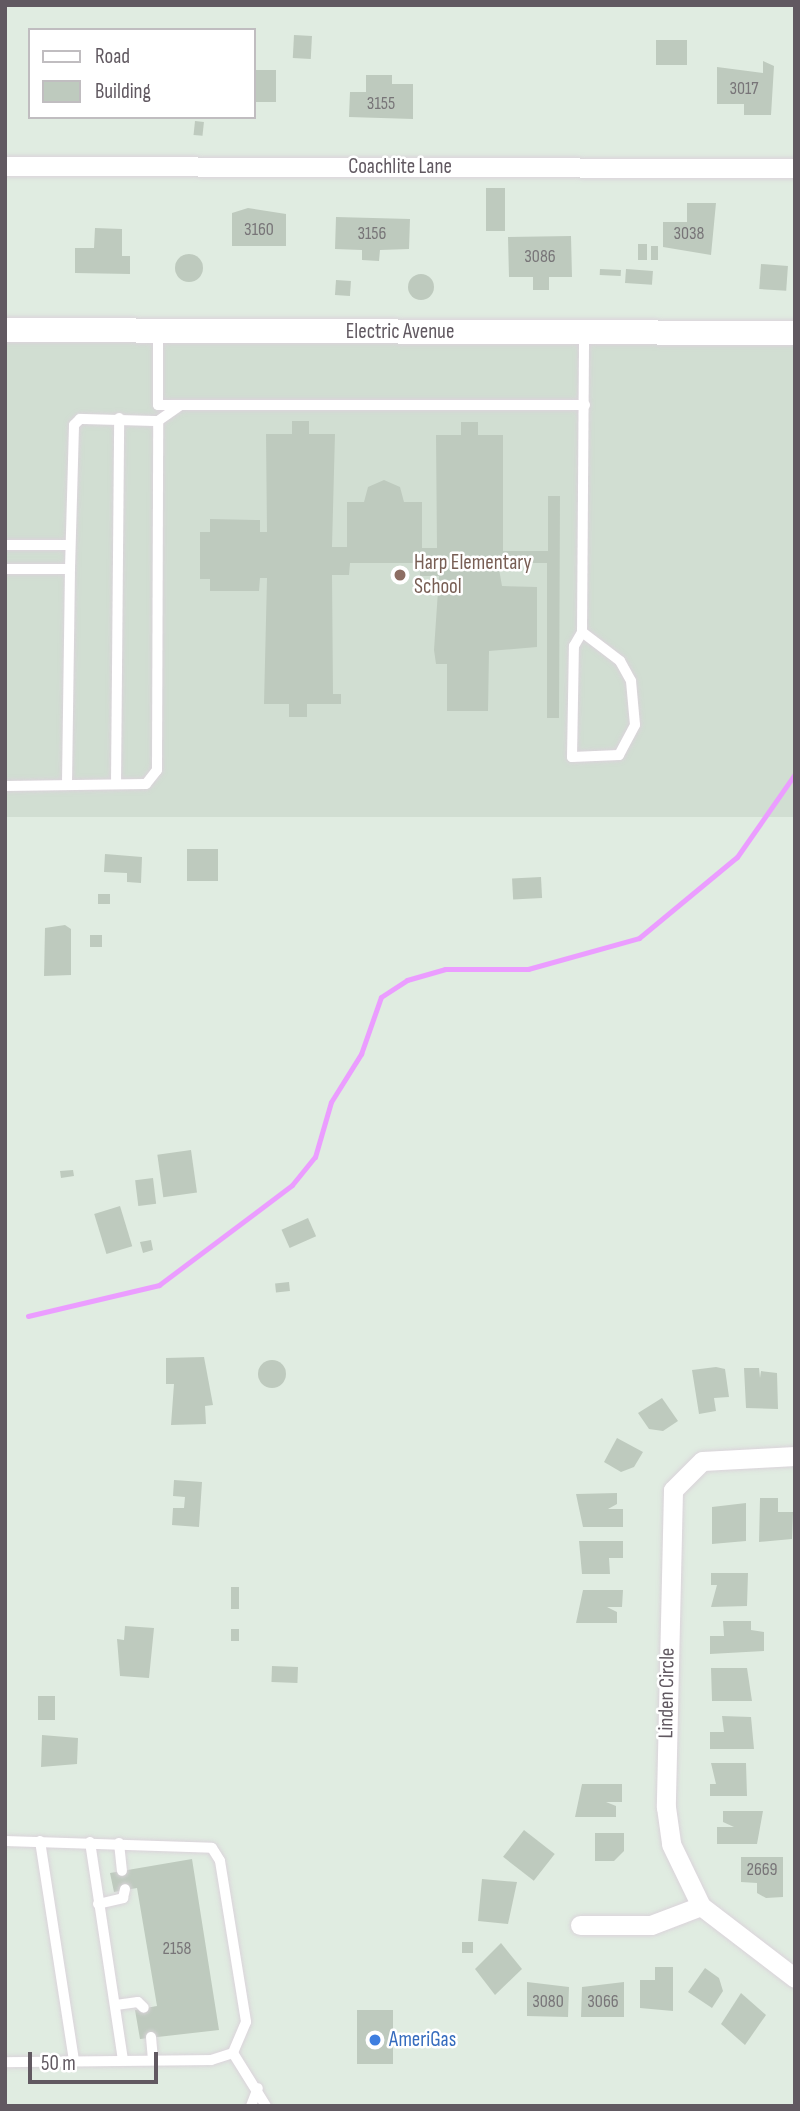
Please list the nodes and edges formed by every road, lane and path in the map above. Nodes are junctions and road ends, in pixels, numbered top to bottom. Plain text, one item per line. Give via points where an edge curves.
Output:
1 (5, 166) edge
2 (795, 168) edge
3 (5, 330) edge
4 (158, 331) junction
5 (584, 332) junction
6 (795, 333) edge
7 (182, 405) junction
8 (585, 405) junction
9 (119, 418) junction
10 (158, 421) junction
11 (5, 545) edge
12 (71, 545) junction
13 (5, 569) edge
14 (70, 569) junction
15 (582, 632) junction
16 (67, 784) junction
17 (116, 784) junction
18 (5, 786) edge
19 (795, 1456) edge
20 (5, 1841) edge
21 (40, 1841) junction
22 (90, 1842) junction
23 (119, 1843) junction
24 (122, 1871) dead end
25 (125, 1889) dead end
26 (98, 1904) junction
27 (701, 1906) junction
28 (580, 1925) dead end
29 (795, 1978) edge
30 (116, 2005) junction
31 (144, 2008) dead end
32 (151, 2037) dead end
33 (233, 2053) junction
34 (123, 2060) junction
35 (153, 2060) junction
36 (74, 2061) junction
37 (5, 2062) edge
38 (258, 2088) junction
39 (251, 2106) edge
40 (266, 2106) edge

1 - 2 street, Coachlite Lane
3 - 4 street, Electric Avenue
4 - 5 street, Electric Avenue
4 - 7 lane via 158,405
5 - 6 street, Electric Avenue
5 - 8 lane
7 - 8 lane
7 - 10 lane
8 - 15 lane
9 - 10 lane
9 - 12 lane via 74,425
9 - 17 lane
10 - 17 lane via 157,771 146,784
11 - 12 lane
12 - 14 lane
13 - 14 lane
14 - 16 lane
15 - 15 lane via 574,646 572,757 618,755 635,725 631,681 620,661
16 - 17 lane
16 - 18 lane
19 - 27 street, Linden Circle via 702,1461 673,1490 666,1807 671,1844
20 - 21 lane
21 - 22 lane
21 - 36 lane
22 - 23 lane
22 - 26 lane
23 - 24 lane
23 - 33 lane via 194,1844 217,1854 246,2022
25 - 26 lane via 122,1898
26 - 30 lane
27 - 28 street via 651,1925
27 - 29 street, Linden Circle
30 - 31 lane via 138,2002
30 - 34 lane
32 - 35 lane
33 - 35 lane via 211,2060
33 - 38 lane
34 - 35 lane
34 - 36 lane
36 - 37 lane
38 - 39 lane
38 - 40 lane

